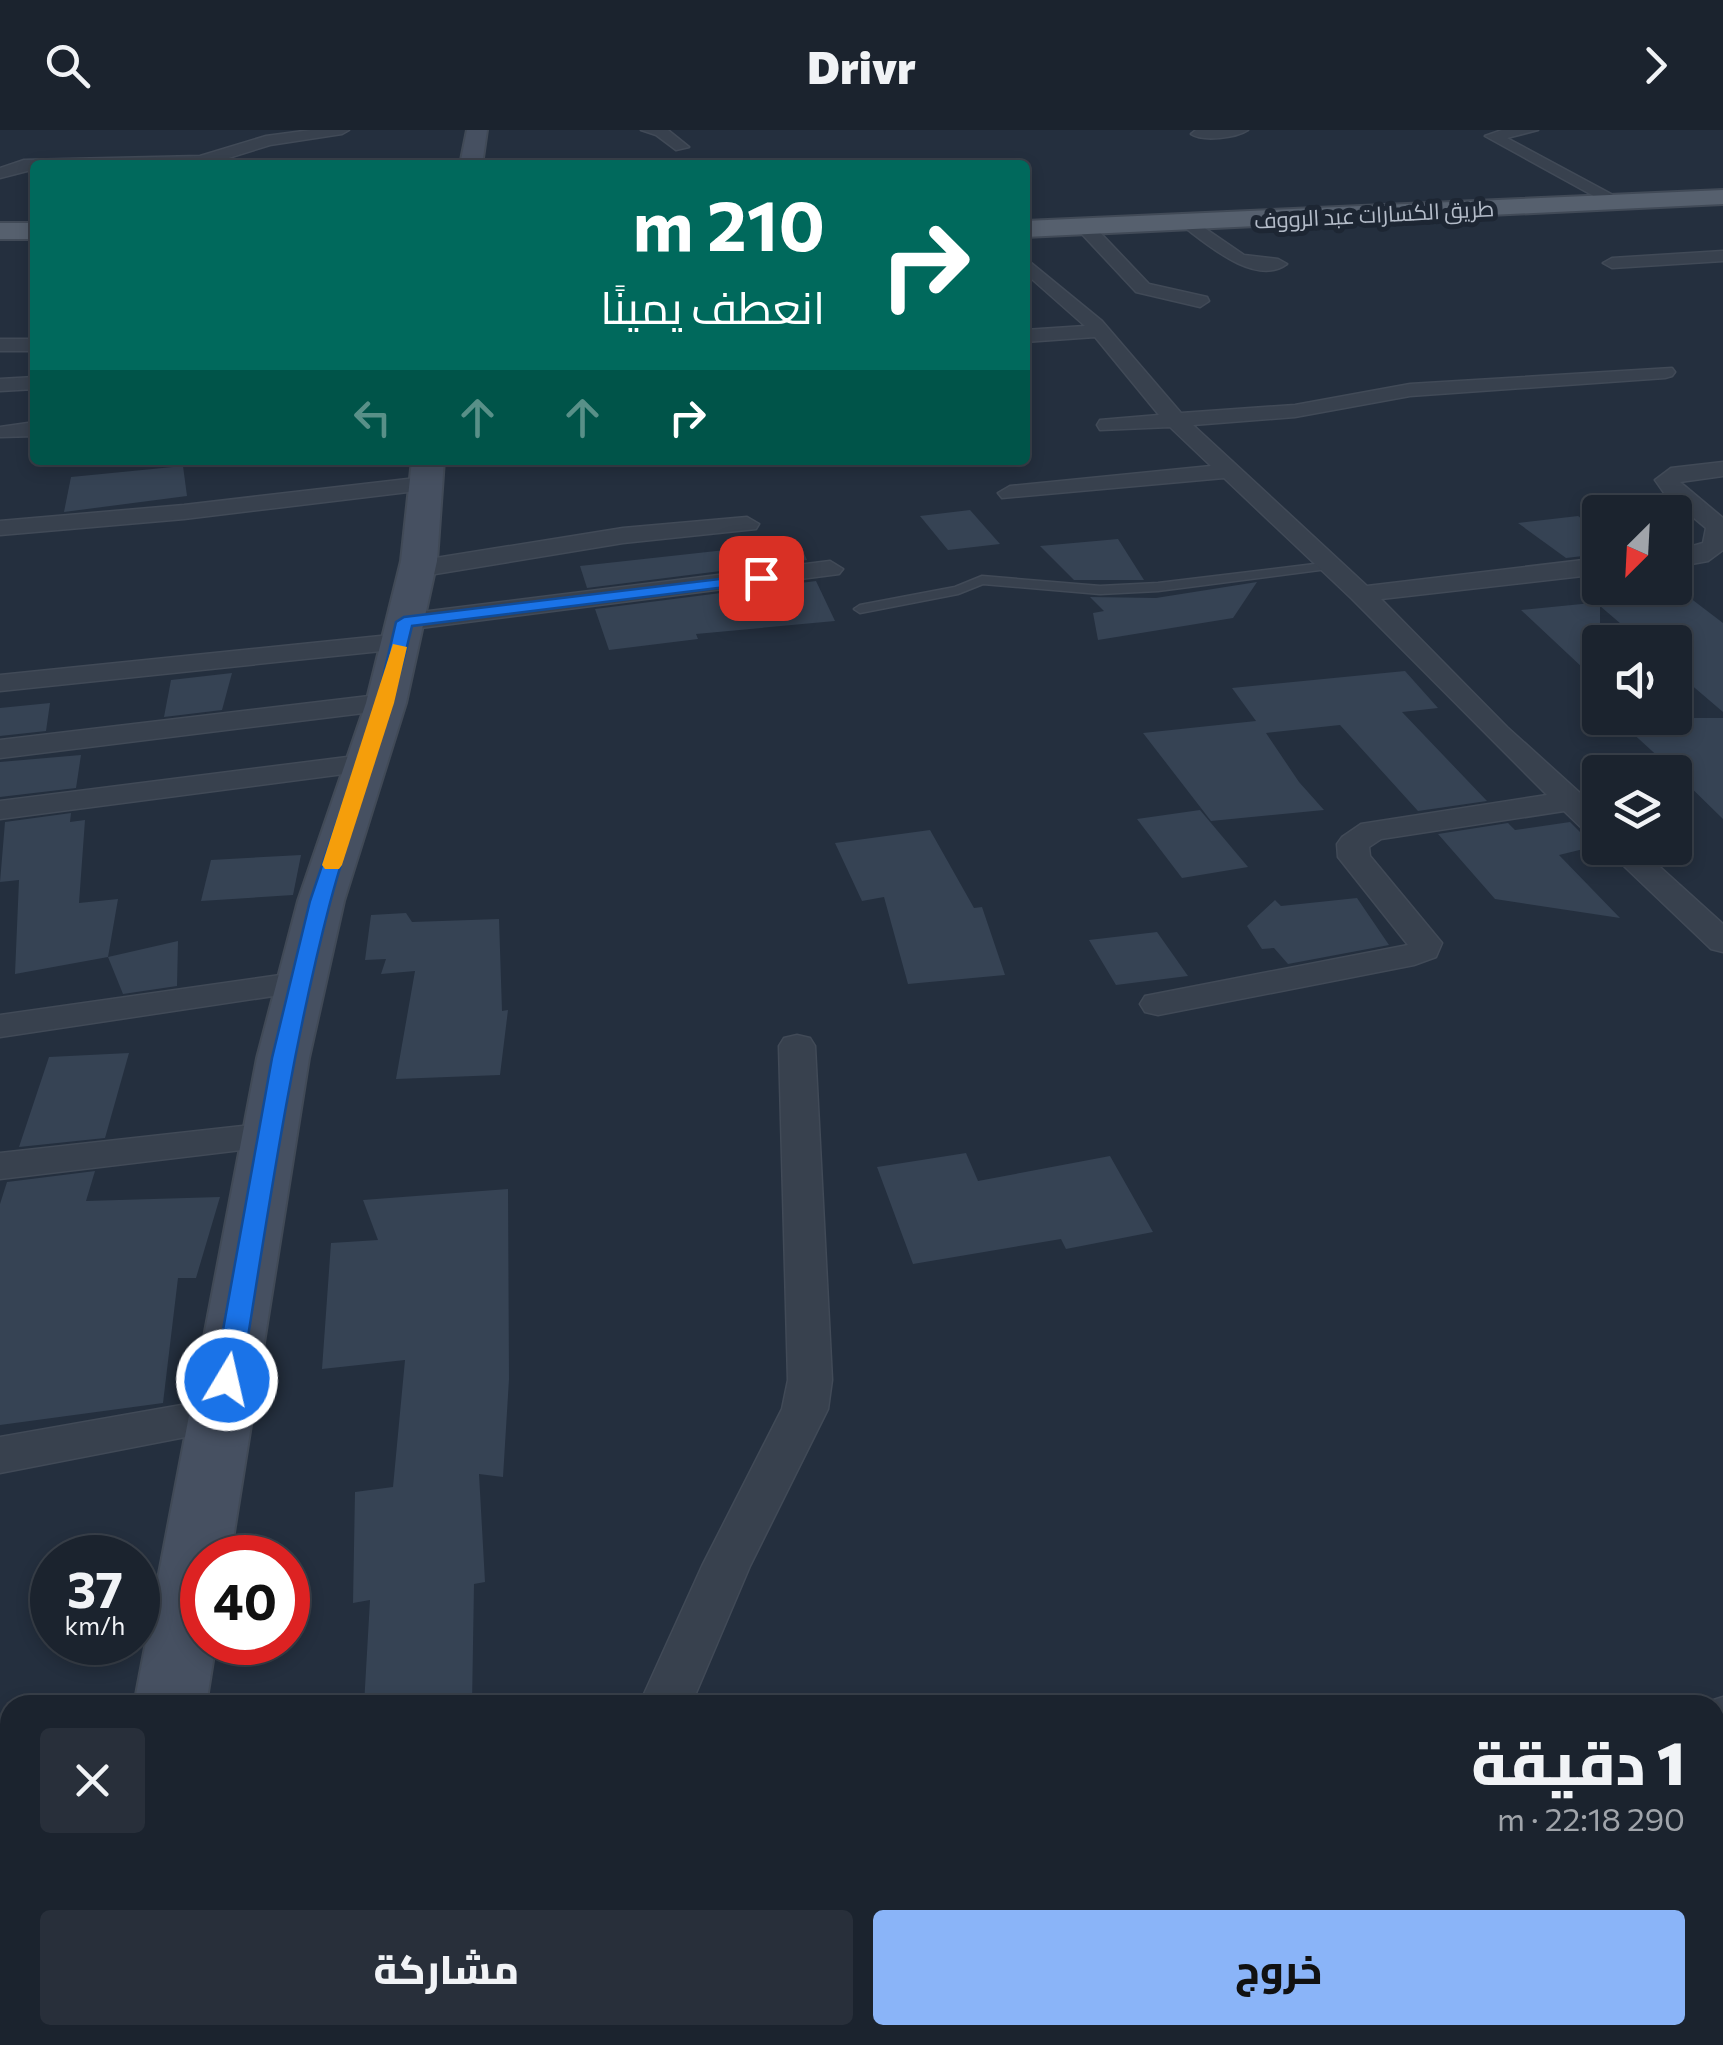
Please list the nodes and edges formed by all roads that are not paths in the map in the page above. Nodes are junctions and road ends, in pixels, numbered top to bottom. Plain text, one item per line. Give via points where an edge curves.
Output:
1 (342, 130) edge
2 (477, 130) edge
3 (648, 130) edge
4 (1241, 130) edge
5 (1531, 130) edge
6 (1198, 134) dead end
7 (681, 148) dead end
8 (211, 160) edge
9 (472, 160) edge
10 (30, 165) edge
11 (0, 173) edge
12 (0, 184) edge
13 (22, 186) dead end
14 (1723, 197) edge
15 (1618, 202) junction
16 (1190, 223) junction
17 (1084, 227) junction
18 (1030, 229) edge
19 (0, 231) edge
20 (30, 231) edge
21 (1723, 256) edge
22 (1612, 263) dead end
23 (1278, 264) dead end
24 (1030, 270) edge
25 (1200, 300) dead end
26 (1100, 331) junction
27 (1030, 336) edge
28 (0, 345) edge
29 (30, 345) edge
30 (1664, 372) dead end
31 (30, 383) edge
32 (0, 385) edge
33 (1175, 420) junction
34 (1108, 425) dead end
35 (30, 430) edge
36 (7, 432) dead end
37 (1723, 468) edge
38 (1230, 471) junction
39 (427, 472) edge
40 (1010, 492) dead end
41 (1680, 495) edge
42 (1692, 505) edge
43 (747, 524) dead end
44 (0, 528) edge
45 (1692, 557) edge
46 (1331, 566) junction
47 (1582, 568) edge
48 (417, 569) junction
49 (830, 569) dead end
50 (1362, 594) junction
51 (860, 608) dead end
52 (402, 632) junction
53 (0, 683) edge
54 (386, 703) junction
55 (0, 750) edge
56 (363, 764) junction
57 (1570, 801) junction
58 (0, 810) edge
59 (1582, 812) edge
60 (1639, 865) edge
61 (1723, 942) edge
62 (301, 983) junction
63 (1158, 1004) dead end
64 (0, 1026) edge
65 (798, 1046) dead end
66 (269, 1136) junction
67 (0, 1166) edge
68 (221, 1416) junction
69 (0, 1455) edge
70 (172, 1695) edge
71 (669, 1695) edge

1 - 8 street via 266,142
2 - 9 street
3 - 7 street
4 - 6 street
5 - 15 street via 1492,136
10 - 11 street
12 - 13 street
14 - 15 main road, طريق الكسارات عبد الرووف
15 - 16 main road, طريق الكسارات عبد الرووف
16 - 17 main road, طريق الكسارات عبد الرووف
16 - 23 street via 1239,260
17 - 18 main road, طريق الكسارات عبد الرووف
17 - 25 street via 1143,288
19 - 20 main road
21 - 22 street
24 - 26 street
26 - 27 street
26 - 33 street
28 - 29 street
30 - 33 street via 1454,386 1295,411
31 - 32 street
33 - 34 street
33 - 38 street
35 - 36 street
37 - 41 street via 1668,480
38 - 40 street
38 - 46 street
39 - 44 street via 184,512
39 - 48 street
42 - 45 street via 1718,526 1720,538 1715,548
43 - 48 street via 686,526
46 - 50 street
46 - 51 lane via 1100,590 982,580
47 - 50 street
48 - 52 street
49 - 52 street
50 - 57 street
52 - 53 street
52 - 54 street
54 - 55 street
54 - 56 street
56 - 58 street
56 - 62 street
57 - 59 street
57 - 63 street via 1372,831 1353,844 1354,857 1425,943 1414,955
60 - 61 street
62 - 64 street
62 - 66 street
65 - 71 street via 810,1380 805,1409
66 - 67 street
66 - 68 street
68 - 69 street
68 - 70 street

